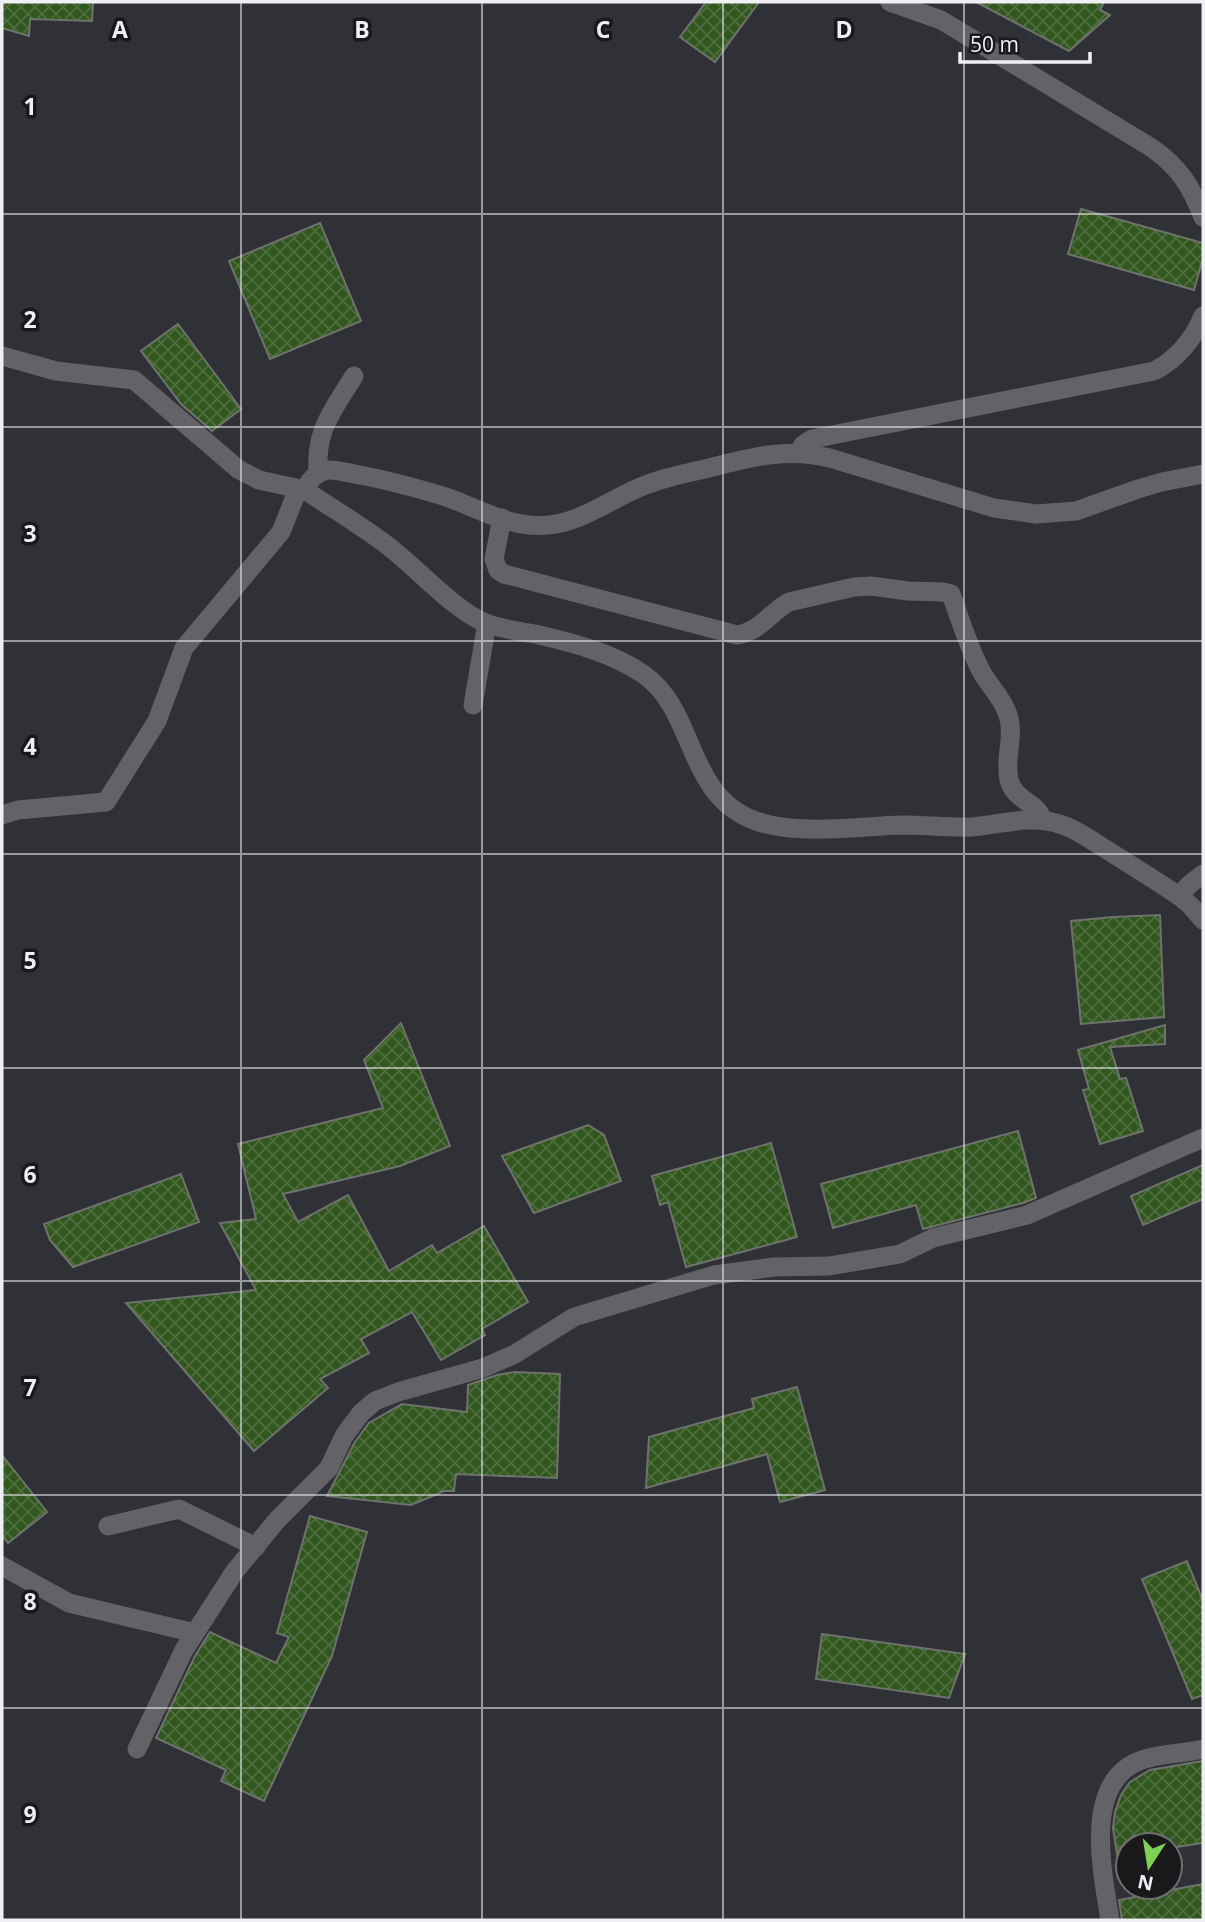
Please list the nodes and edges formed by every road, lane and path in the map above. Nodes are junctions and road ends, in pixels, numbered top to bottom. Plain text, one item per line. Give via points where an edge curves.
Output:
1 (890, 2) edge
2 (1203, 217) edge
3 (1203, 316) edge
4 (2, 356) edge
5 (354, 376) dead end
6 (798, 453) junction
7 (318, 474) junction
8 (1203, 474) edge
9 (302, 490) junction
10 (502, 519) junction
11 (486, 623) junction
12 (473, 705) dead end
13 (2, 815) edge
14 (1042, 820) junction
15 (1203, 874) edge
16 (1179, 896) junction
17 (1203, 920) edge
18 (1203, 1138) edge
19 (108, 1526) dead end
20 (256, 1547) junction
21 (2, 1566) edge
22 (195, 1633) junction
23 (137, 1749) dead end
24 (1203, 1749) edge
25 (1110, 1920) edge

1 - 2 street via 942,20 1152,148 1183,176
3 - 6 street via 1176,356 1154,370 812,439
4 - 9 street via 56,371 134,380 238,469 259,480
5 - 7 street via 324,427 316,454
6 - 8 street via 830,458 994,509 1036,514 1076,512 1162,482
6 - 10 street via 762,455 662,480 572,521 527,525
7 - 9 street
7 - 10 street via 328,470 369,477 442,496
9 - 11 street via 388,546 468,615
9 - 13 street via 281,532 184,648 157,721 106,802
10 - 14 street via 494,559 504,574 737,635 757,628 789,602 854,587 951,594 974,657 1009,717 1009,780 1019,797 1038,809
11 - 12 street
11 - 14 street via 589,648 643,674 666,697 714,792 754,820 837,829 971,827
14 - 16 street via 1070,828
15 - 16 street
16 - 17 street
18 - 20 street via 1027,1215 933,1238 900,1254 829,1266 714,1275 574,1317 483,1368 376,1401 344,1436 329,1468
19 - 20 street via 179,1509
20 - 22 street
21 - 22 street via 69,1603
22 - 23 street
24 - 25 street via 1141,1760 1126,1767 1108,1791 1100,1852

